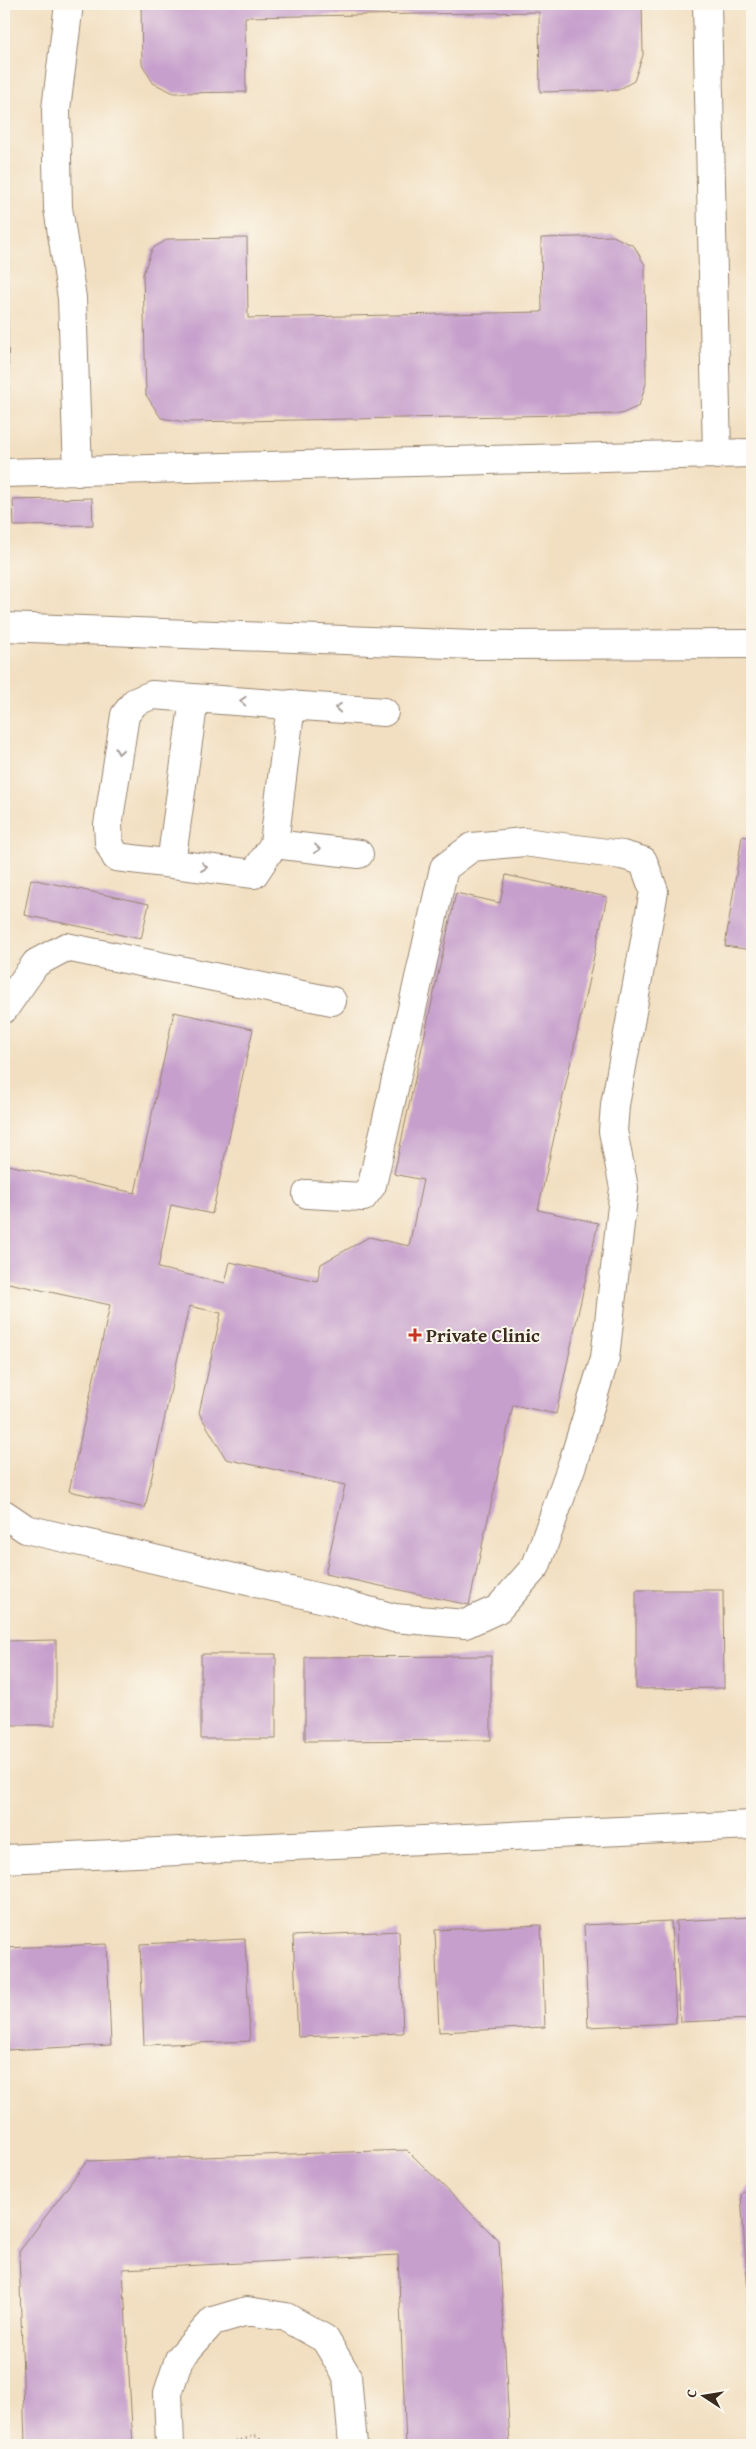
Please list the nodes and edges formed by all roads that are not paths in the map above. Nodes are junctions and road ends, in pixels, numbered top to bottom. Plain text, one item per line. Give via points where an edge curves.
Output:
1 (69, 4) edge
2 (707, 4) edge
3 (752, 453) edge
4 (717, 455) junction
5 (78, 472) junction
6 (4, 473) edge
7 (4, 627) edge
8 (752, 644) edge
9 (194, 699) junction
10 (291, 704) junction
11 (384, 712) dead end
12 (274, 844) junction
13 (359, 854) dead end
14 (171, 863) junction
15 (332, 1001) dead end
16 (4, 1009) edge
17 (307, 1194) dead end
18 (4, 1514) edge
19 (752, 1825) edge
20 (4, 1859) edge
21 (170, 2445) edge
22 (353, 2445) edge

1 - 5 street via 56,109 58,208 72,298
2 - 4 street
3 - 4 street
4 - 5 street
5 - 6 street
7 - 8 street via 474,644
10 -> 9 street
9 - 14 street
9 -> 14 street via 152,695 135,702 125,715 108,825 109,843 116,858
11 -> 10 street
10 - 12 street
12 -> 13 street
14 -> 12 street via 254,874
15 - 16 street via 66,947 36,963
17 - 18 street via 364,1197 372,1185 444,868 472,847 524,842 622,855 643,861 654,891 615,1105 613,1131 624,1188 604,1358 573,1462 536,1566 498,1609 465,1624 394,1618 26,1529
19 - 20 street
21 - 22 street via 168,2393 179,2359 213,2321 247,2310 286,2317 325,2339 347,2376

